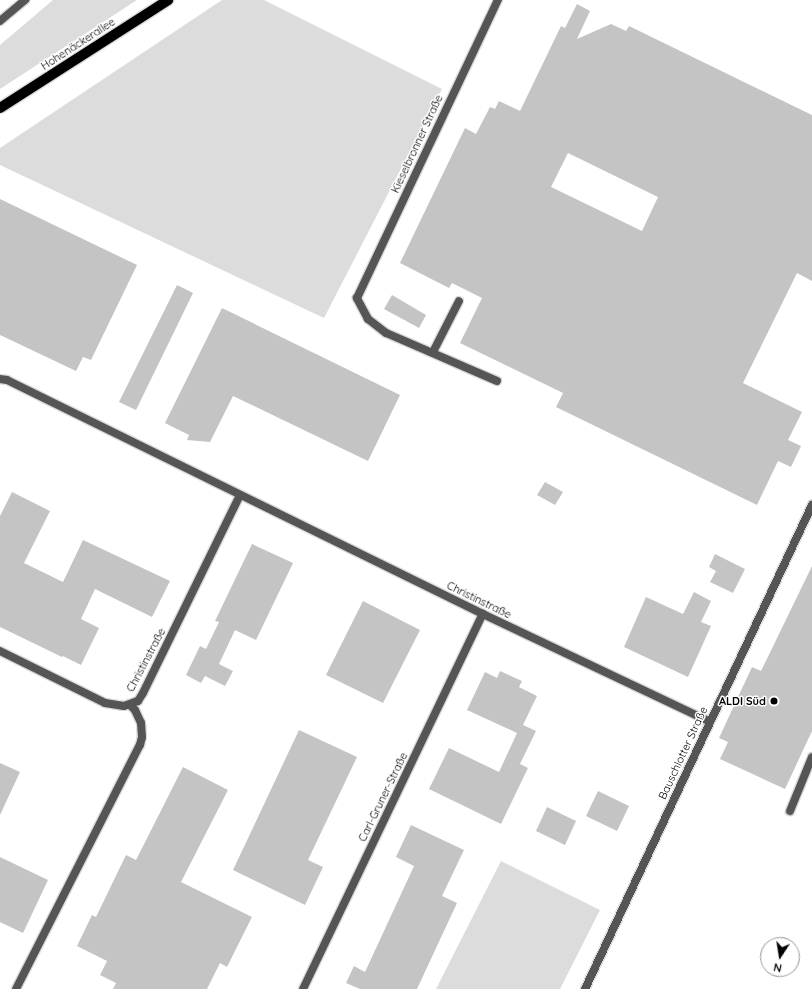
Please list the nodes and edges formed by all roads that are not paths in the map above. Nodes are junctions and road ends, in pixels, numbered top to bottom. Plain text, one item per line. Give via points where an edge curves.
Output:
1 (25, 0) edge
2 (168, 0) edge
3 (498, 0) edge
4 (0, 21) edge
5 (0, 108) edge
6 (459, 301) dead end
7 (433, 352) junction
8 (0, 379) edge
9 (497, 382) dead end
10 (240, 495) junction
11 (812, 505) edge
12 (483, 614) junction
13 (0, 651) edge
14 (130, 705) junction
15 (710, 722) junction
16 (812, 757) edge
17 (790, 811) dead end
18 (16, 989) edge
19 (303, 989) edge
20 (585, 989) edge

1 - 4 street
2 - 5 main road, Hohenäckerallee
3 - 7 street, Kieselbronner Straße via 357,298 368,319 386,333
6 - 7 street
7 - 9 street
8 - 10 street, Christinstraße via 7,380
10 - 12 street, Christinstraße
10 - 14 street, Christinstraße via 143,693 138,701
11 - 15 street, Bauschlotter Straße
12 - 15 street, Christinstraße
12 - 19 street, Carl-Gruner-Straße
13 - 14 street, Christinstraße via 105,703 115,706
14 - 18 street via 141,723 140,744
15 - 20 street, Bauschlotter Straße
16 - 17 street

